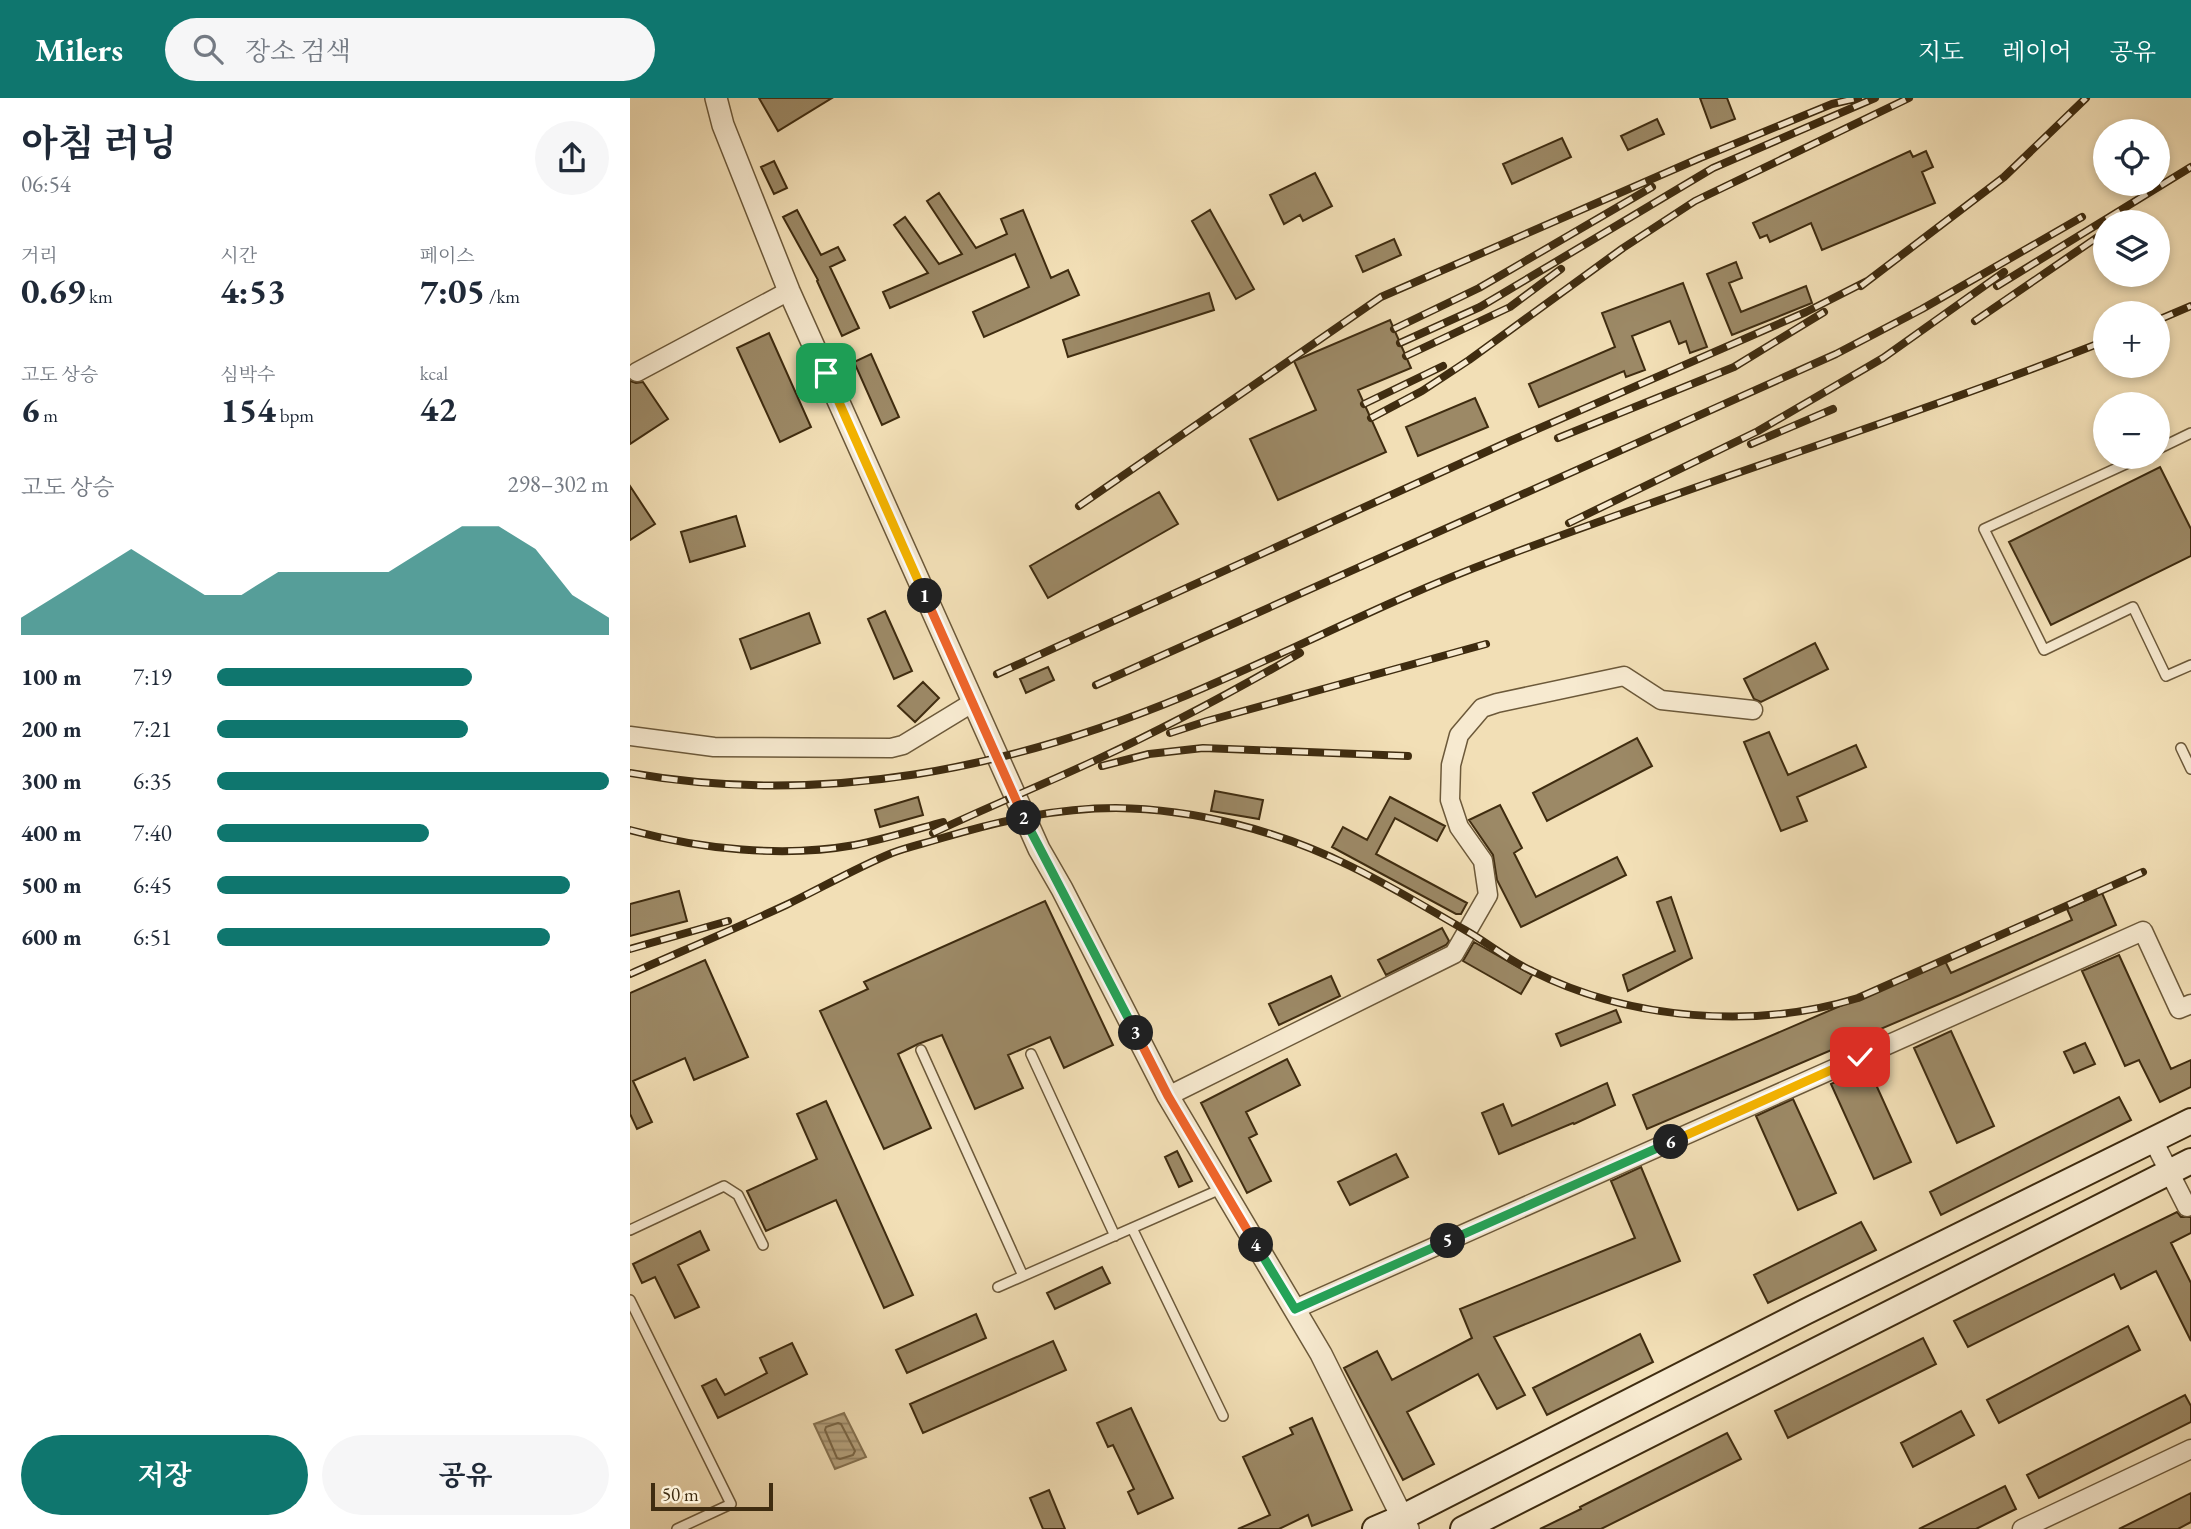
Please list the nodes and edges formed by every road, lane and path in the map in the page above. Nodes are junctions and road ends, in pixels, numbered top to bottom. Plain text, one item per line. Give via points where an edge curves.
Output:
1 (716, 98) edge
2 (789, 291) junction
3 (637, 372) dead end
4 (2191, 433) edge
5 (2170, 443) edge
6 (2115, 469) edge
7 (2191, 665) edge
8 (972, 703) junction
9 (1753, 710) dead end
10 (630, 736) edge
11 (2181, 748) dead end
12 (2191, 769) edge
13 (2191, 1004) edge
14 (921, 1050) dead end
15 (1031, 1054) dead end
16 (1168, 1096) junction
17 (2191, 1121) edge
18 (2153, 1140) junction
19 (2180, 1167) edge
20 (1223, 1188) junction
21 (2187, 1207) dead end
22 (1132, 1228) junction
23 (630, 1230) edge
24 (1115, 1236) junction
25 (763, 1245) dead end
26 (1023, 1276) junction
27 (998, 1287) dead end
28 (630, 1300) edge
29 (1295, 1309) junction
30 (1223, 1416) dead end
31 (2191, 1449) edge
32 (1405, 1523) edge
33 (677, 1529) edge
34 (1375, 1529) edge
35 (1463, 1529) edge
36 (2022, 1529) edge

1 - 2 street
2 - 3 street
2 - 8 street
4 - 5 lane
6 - 7 lane via 1984,529 2044,650 2133,607 2166,676
8 - 10 street via 891,748 714,747
8 - 16 street via 1039,849
9 - 16 street via 1661,700 1624,676 1482,708 1459,735 1451,765 1450,800 1459,827 1483,861 1488,895 1454,954
11 - 12 lane
13 - 29 street via 2179,1009 2143,931
14 - 26 lane
15 - 24 lane
16 - 20 street
17 - 18 main road
18 - 19 street
18 - 32 main road via 1805,1311
19 - 21 street
19 - 35 main road
20 - 22 lane
20 - 29 street
22 - 24 lane
22 - 30 lane
23 - 25 lane via 724,1186 738,1195
24 - 26 lane
26 - 27 lane
28 - 33 lane via 731,1504
29 - 32 street
31 - 36 street
32 - 34 main road

